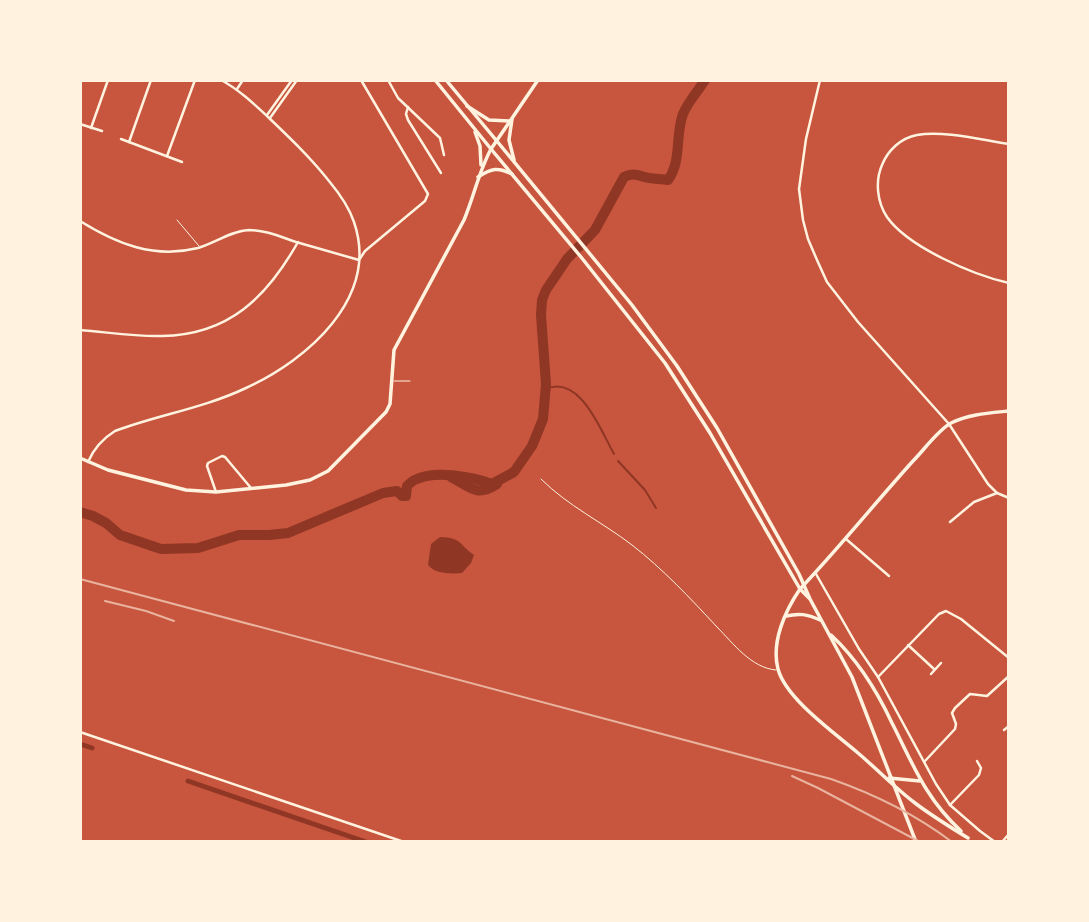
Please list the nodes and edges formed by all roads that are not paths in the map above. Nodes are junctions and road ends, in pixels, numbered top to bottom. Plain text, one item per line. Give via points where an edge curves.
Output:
1 (108, 80) edge
2 (151, 80) edge
3 (195, 80) edge
4 (221, 80) edge
5 (243, 80) edge
6 (294, 80) edge
7 (361, 80) edge
8 (388, 80) edge
9 (435, 80) edge
10 (446, 80) edge
11 (538, 80) edge
12 (820, 80) edge
13 (237, 89) junction
14 (467, 106) junction
15 (408, 107) junction
16 (268, 117) junction
17 (511, 119) junction
18 (80, 124) edge
19 (472, 126) junction
20 (91, 128) junction
21 (102, 131) dead end
22 (121, 139) dead end
23 (496, 140) junction
24 (129, 142) junction
25 (1009, 144) edge
26 (491, 149) junction
27 (444, 155) dead end
28 (167, 156) junction
29 (182, 162) dead end
30 (516, 164) junction
31 (481, 167) junction
32 (441, 173) dead end
33 (514, 175) junction
34 (478, 177) junction
35 (177, 220) dead end
36 (80, 221) edge
37 (298, 242) junction
38 (200, 247) junction
39 (359, 260) junction
40 (1009, 283) edge
41 (80, 330) edge
42 (392, 381) junction
43 (410, 381) dead end
44 (1009, 411) edge
45 (949, 424) junction
46 (80, 458) edge
47 (88, 462) junction
48 (541, 479) dead end
49 (252, 489) junction
50 (216, 492) junction
51 (997, 493) junction
52 (1009, 498) edge
53 (950, 522) dead end
54 (846, 539) junction
55 (816, 573) junction
56 (889, 576) dead end
57 (805, 584) junction
58 (800, 589) junction
59 (810, 599) junction
60 (786, 616) junction
61 (822, 621) junction
62 (829, 634) junction
63 (908, 645) junction
64 (1009, 659) edge
65 (941, 663) dead end
66 (934, 669) junction
67 (778, 670) junction
68 (931, 674) dead end
69 (1009, 676) edge
70 (878, 677) junction
71 (1009, 726) edge
72 (1004, 730) dead end
73 (80, 732) edge
74 (925, 761) junction
75 (977, 761) dead end
76 (887, 778) junction
77 (920, 781) junction
78 (950, 805) junction
79 (1009, 834) edge
80 (970, 840) edge
81 (404, 842) edge
82 (916, 842) edge
83 (995, 842) edge
84 (1002, 842) edge

1 - 20 street
2 - 24 street
3 - 28 street
4 - 13 street
5 - 13 street
6 - 16 street
7 - 39 street via 428,194
8 - 15 street
9 - 19 street
10 - 14 street
11 - 17 street
12 - 45 street via 799,189 808,239 827,282
13 - 16 street
14 - 17 street via 489,120
14 - 23 street
15 - 27 street via 440,138
15 - 32 street via 411,128
16 - 39 street via 303,149 338,192 354,222
17 - 23 street
17 - 30 street via 509,140
18 - 20 street
19 - 26 street
19 - 31 street via 480,145
20 - 21 street
22 - 24 street
23 - 26 street
23 - 30 street
24 - 28 street
25 - 40 street via 944,135 909,137 885,159 878,193 884,213 912,240 971,272
26 - 31 street
26 - 33 street
28 - 29 street
30 - 57 street via 691,386
31 - 34 street
33 - 34 street via 497,169
33 - 58 street via 665,362
34 - 42 street via 464,220 399,338
35 - 38 lane
36 - 38 street via 132,247 171,251
37 - 38 street via 248,230
37 - 39 street
37 - 41 street via 268,288 219,324 159,337
39 - 47 street via 354,286 340,312 319,338 286,366 220,399 115,431 96,446
42 - 43 lane
42 - 49 street via 386,412 327,471 310,480
44 - 45 street via 973,415
45 - 51 street
45 - 54 street
46 - 47 street
47 - 50 street via 186,490
48 - 67 lane via 672,579 736,648 761,666
49 - 50 street
49 - 50 street via 222,456 206,466
51 - 52 street
51 - 53 street via 974,502
54 - 55 street
54 - 56 street
55 - 57 street
55 - 70 street
57 - 58 street
57 - 59 street
58 - 59 street
58 - 60 street
59 - 61 street
60 - 61 street via 800,613
60 - 67 street via 776,650
61 - 62 street
62 - 77 street via 849,653 874,691
62 - 82 street via 852,677
63 - 64 street via 946,611
63 - 66 street
63 - 70 street
65 - 66 street
66 - 68 street
67 - 76 street via 803,706
69 - 74 street via 987,696 970,694 960,702 953,711 953,732
70 - 74 street
71 - 72 street
73 - 81 street
74 - 78 street
75 - 78 street via 979,775
76 - 77 street
76 - 80 street
77 - 80 street
78 - 83 street
79 - 84 street

